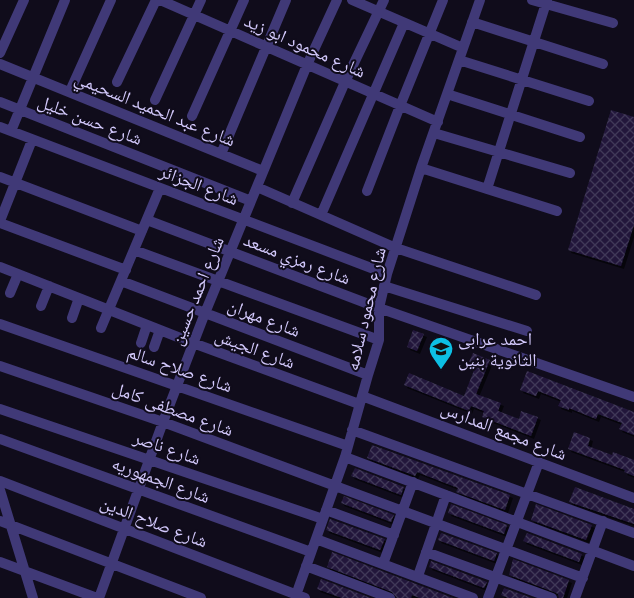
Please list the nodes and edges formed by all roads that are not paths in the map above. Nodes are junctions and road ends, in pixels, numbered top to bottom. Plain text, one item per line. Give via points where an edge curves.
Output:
1 (24, 0) edge
2 (65, 0) edge
3 (111, 0) edge
4 (156, 0) edge
5 (201, 0) edge
6 (244, 0) edge
7 (286, 0) edge
8 (337, 0) edge
9 (352, 0) edge
10 (384, 0) edge
11 (444, 0) edge
12 (480, 0) edge
13 (532, 0) edge
14 (166, 1) edge
15 (546, 2) edge
16 (379, 11) junction
17 (195, 15) junction
18 (472, 22) junction
19 (404, 23) junction
20 (613, 23) dead end
21 (230, 31) junction
22 (430, 34) junction
23 (534, 42) junction
24 (266, 47) junction
25 (463, 48) junction
26 (0, 53) edge
27 (459, 60) junction
28 (0, 64) edge
29 (603, 64) dead end
30 (307, 65) junction
31 (33, 76) junction
32 (522, 80) junction
33 (117, 82) dead end
34 (345, 82) junction
35 (70, 91) junction
36 (373, 94) junction
37 (447, 94) junction
38 (155, 100) dead end
39 (589, 101) dead end
40 (0, 102) edge
41 (400, 106) junction
42 (20, 110) junction
43 (192, 116) dead end
44 (510, 116) junction
45 (438, 122) junction
46 (0, 127) edge
47 (11, 131) junction
48 (434, 133) junction
49 (580, 137) dead end
50 (32, 140) junction
51 (499, 152) junction
52 (221, 154) junction
53 (421, 168) junction
54 (263, 171) junction
55 (570, 173) dead end
56 (0, 177) edge
57 (15, 183) junction
58 (160, 188) junction
59 (257, 188) junction
60 (487, 189) junction
61 (367, 191) dead end
62 (251, 201) junction
63 (292, 203) junction
64 (557, 211) dead end
65 (321, 215) junction
66 (147, 220) junction
67 (243, 220) junction
68 (0, 222) edge
69 (142, 231) junction
70 (396, 248) junction
71 (134, 250) junction
72 (231, 250) junction
73 (0, 266) edge
74 (126, 270) junction
75 (18, 274) junction
76 (386, 274) junction
77 (121, 281) junction
78 (218, 281) junction
79 (49, 286) junction
80 (384, 286) junction
81 (10, 293) dead end
82 (536, 295) dead end
83 (79, 298) junction
84 (42, 306) dead end
85 (379, 308) junction
86 (109, 310) junction
87 (205, 313) junction
88 (72, 318) dead end
89 (0, 324) edge
90 (147, 325) junction
91 (101, 328) dead end
92 (160, 330) junction
93 (527, 331) dead end
94 (379, 340) junction
95 (141, 343) dead end
96 (193, 343) junction
97 (154, 347) dead end
98 (0, 366) edge
99 (368, 375) junction
100 (177, 385) junction
101 (634, 397) edge
102 (361, 400) junction
103 (0, 409) edge
104 (163, 422) junction
105 (352, 430) junction
106 (0, 439) edge
107 (348, 446) junction
108 (345, 457) junction
109 (149, 460) junction
110 (539, 462) junction
111 (0, 481) edge
112 (413, 482) junction
113 (335, 485) junction
114 (139, 489) junction
115 (0, 490) edge
116 (527, 493) junction
117 (446, 495) junction
118 (634, 498) edge
119 (403, 510) junction
120 (324, 515) junction
121 (0, 521) edge
122 (436, 522) junction
123 (516, 522) junction
124 (603, 522) junction
125 (12, 526) junction
126 (124, 528) junction
127 (634, 533) edge
128 (394, 535) junction
129 (316, 539) junction
130 (506, 549) junction
131 (593, 550) junction
132 (312, 552) junction
133 (426, 552) junction
134 (0, 562) edge
135 (112, 564) junction
136 (383, 564) junction
137 (306, 566) junction
138 (634, 566) edge
139 (24, 572) junction
140 (418, 576) junction
141 (496, 577) junction
142 (583, 578) junction
143 (299, 597) edge
144 (33, 598) edge
145 (98, 598) edge
146 (201, 598) edge
147 (390, 598) edge
148 (473, 598) edge
149 (488, 598) edge
150 (552, 598) edge
151 (576, 598) edge

1 - 26 street
2 - 31 street
3 - 35 street
4 - 33 street
5 - 17 street
6 - 21 street
7 - 24 street
8 - 30 street, شارع احمد حسين
9 - 16 street
10 - 16 street
11 - 22 street
12 - 18 street, شارع محمود سلامه
13 - 15 street
14 - 17 street, شارع محمود ابو زيد
15 - 20 street
15 - 23 street
16 - 19 street
16 - 34 street
17 - 21 street, شارع محمود ابو زيد
17 - 38 street
18 - 23 street
18 - 25 street, شارع محمود سلامه
19 - 22 street
19 - 36 street
21 - 24 street, شارع محمود ابو زيد
21 - 43 street
22 - 25 street
22 - 41 street
23 - 29 street
23 - 32 street
24 - 30 street, شارع محمود ابو زيد
24 - 52 street
25 - 27 street, شارع محمود سلامه
27 - 32 street
27 - 37 street, شارع محمود سلامه
28 - 31 street, شارع عبد الحميد السحيمي
30 - 34 street, شارع محمود ابو زيد
30 - 54 street, شارع احمد حسين
31 - 35 street, شارع عبد الحميد السحيمي
31 - 42 street
32 - 39 street
32 - 44 street
34 - 36 street, شارع محمود ابو زيد
34 - 63 street
35 - 52 street, شارع عبد الحميد السحيمي
36 - 41 street, شارع محمود ابو زيد
36 - 65 street
37 - 44 street
37 - 45 street, شارع محمود سلامه
40 - 42 street, شارع حسن خليل
41 - 45 street, شارع محمود ابو زيد
41 - 61 street
42 - 47 street
42 - 62 street, شارع حسن خليل
44 - 49 street
44 - 51 street
45 - 48 street, شارع محمود سلامه
46 - 47 street, شارع الجزائر
47 - 50 street, شارع الجزائر
48 - 51 street
48 - 53 street, شارع محمود سلامه
50 - 57 street
50 - 58 street, شارع الجزائر
51 - 55 street
51 - 60 street
52 - 54 street, شارع عبد الحميد السحيمي
53 - 60 street
53 - 70 street, شارع محمود سلامه
54 - 59 street, شارع احمد حسين
56 - 57 street
57 - 68 street
57 - 69 street
58 - 66 street
58 - 67 street, شارع الجزائر
59 - 62 street, شارع احمد حسين
59 - 63 street
60 - 64 street
62 - 67 street, شارع احمد حسين
63 - 65 street
65 - 70 street
66 - 69 street
66 - 72 street, شارع رمزي مسعد
67 - 72 street, شارع احمد حسين
67 - 76 street, شارع الجزائر
68 - 74 street
69 - 71 street
70 - 76 street, شارع محمود سلامه
70 - 82 street
71 - 74 street
71 - 78 street
72 - 78 street, شارع احمد حسين
72 - 85 street, شارع رمزي مسعد
73 - 75 street, شارع الجيش
74 - 77 street
75 - 79 street, شارع الجيش
75 - 81 street
76 - 80 street, شارع محمود سلامه
77 - 86 street
77 - 87 street, شارع مهران
78 - 87 street, شارع احمد حسين
78 - 94 street
79 - 83 street, شارع الجيش
79 - 84 street
80 - 85 street, شارع محمود سلامه
80 - 93 street
83 - 86 street, شارع الجيش
83 - 88 street
85 - 94 street, شارع محمود سلامه
85 - 101 street, شارع رمزي مسعد
86 - 90 street, شارع الجيش
86 - 91 street
87 - 96 street, شارع احمد حسين
87 - 99 street, شارع مهران
89 - 100 street, شارع صلاح سالم
90 - 92 street, شارع الجيش
90 - 95 street
92 - 96 street, شارع الجيش
92 - 97 street
94 - 99 street, شارع محمود سلامه
96 - 100 street, شارع احمد حسين
96 - 102 street, شارع الجيش
98 - 104 street, شارع مصطفى كامل
99 - 102 street, شارع محمود سلامه
100 - 104 street, شارع احمد حسين
100 - 107 street, شارع صلاح سالم
102 - 105 street, شارع محمود سلامه
102 - 110 street, شارع مجمع المدارس
103 - 109 street, شارع ناصر
104 - 109 street, شارع احمد حسين
104 - 113 street, شارع مصطفى كامل
105 - 107 street, شارع محمود سلامه
105 - 116 street
106 - 114 street, شارع الجمهوريه
107 - 108 street, شارع محمود سلامه
108 - 112 street
108 - 113 street, شارع محمود سلامه
109 - 114 street, شارع احمد حسين
109 - 120 street, شارع ناصر
110 - 116 street
110 - 118 street, شارع مجمع المدارس
111 - 126 street, شارع صلاح الدين
112 - 117 street
112 - 119 street
113 - 119 street, شارع مصطفى كامل
113 - 120 street, شارع محمود سلامه
114 - 126 street, شارع احمد حسين
114 - 132 street, شارع الجمهوريه
115 - 125 street
116 - 123 street
116 - 124 street
117 - 122 street
117 - 123 street
119 - 122 street, شارع مصطفى كامل
119 - 128 street
120 - 128 street, شارع ناصر
120 - 129 street, شارع محمود سلامه
121 - 125 street
122 - 130 street, شارع مصطفى كامل
122 - 133 street
123 - 130 street
123 - 131 street
124 - 127 street
124 - 131 street
125 - 135 street
125 - 139 street
126 - 135 street, شارع احمد حسين
126 - 143 street, شارع صلاح الدين
128 - 136 street
129 - 132 street, شارع محمود سلامه
129 - 136 street
130 - 141 street
130 - 142 street, شارع مصطفى كامل
131 - 138 street
131 - 142 street
132 - 137 street, شارع محمود سلامه
133 - 140 street
133 - 141 street
134 - 139 street
135 - 145 street, شارع احمد حسين
135 - 146 street
136 - 140 street
137 - 143 street, شارع محمود سلامه
137 - 147 street
139 - 144 street
139 - 145 street
140 - 148 street
141 - 149 street
141 - 150 street
142 - 151 street

